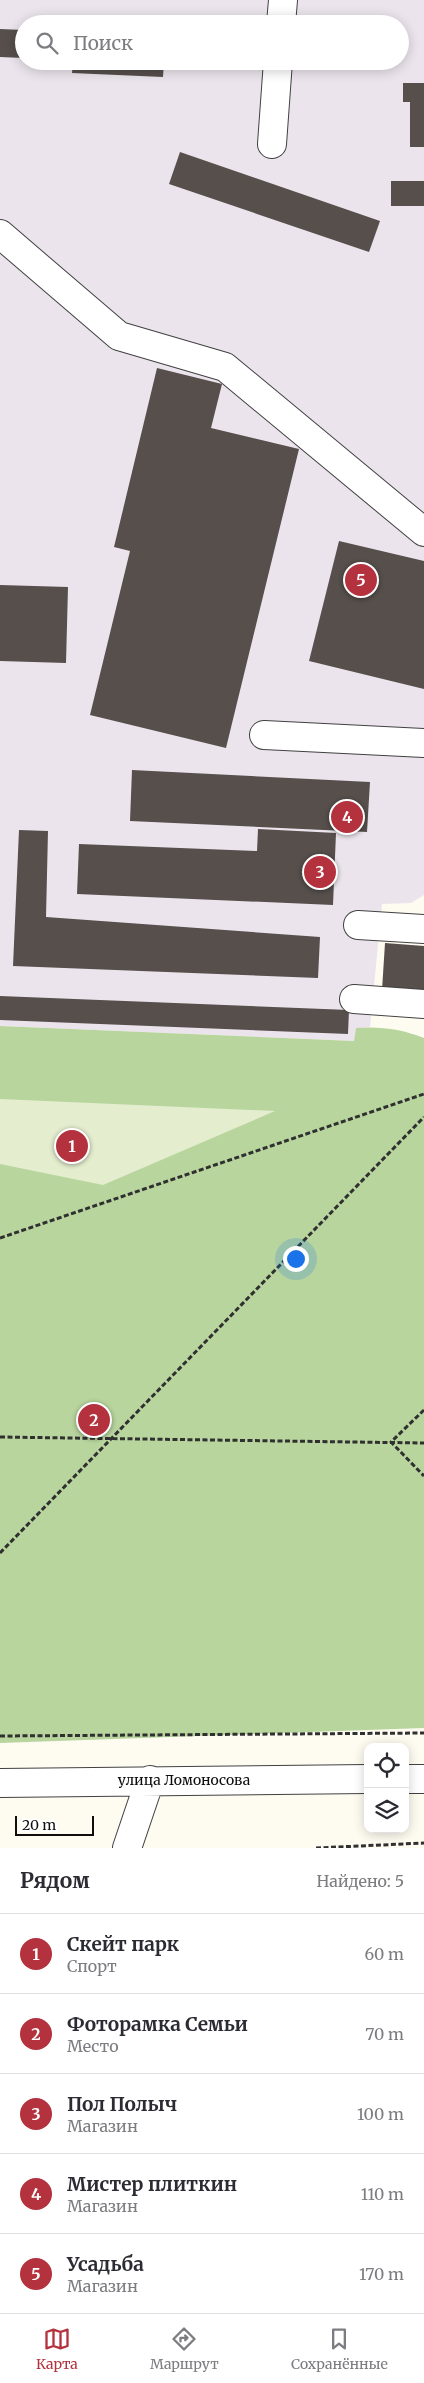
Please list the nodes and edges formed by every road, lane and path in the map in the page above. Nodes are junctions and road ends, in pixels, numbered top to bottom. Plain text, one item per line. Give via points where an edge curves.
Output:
1 (283, 0) edge
2 (282, 15) edge
3 (277, 70) edge
4 (272, 144) dead end
5 (0, 234) edge
6 (424, 532) edge
7 (264, 735) dead end
8 (424, 742) edge
9 (358, 925) dead end
10 (424, 929) edge
11 (354, 999) dead end
12 (424, 1004) edge
13 (424, 1094) edge
14 (424, 1117) edge
15 (0, 1238) edge
16 (424, 1410) edge
17 (0, 1437) edge
18 (111, 1438) junction
19 (391, 1442) junction
20 (424, 1443) edge
21 (424, 1476) edge
22 (0, 1553) edge
23 (424, 1733) edge
24 (0, 1736) edge
25 (364, 1779) edge
26 (409, 1779) edge
27 (424, 1779) edge
28 (150, 1780) junction
29 (0, 1783) edge
30 (424, 1844) edge
31 (127, 1848) edge
32 (316, 1848) edge

1 - 2 street
3 - 4 street
5 - 6 street via 119,336 225,367
7 - 8 street
9 - 10 street
11 - 12 street
13 - 15 path
14 - 18 path
16 - 19 path
17 - 18 path
18 - 19 path
18 - 22 path
19 - 20 path
19 - 21 path
23 - 24 path
25 - 28 street, улица Ломоносова
26 - 27 street
28 - 29 street, улица Ломоносова
28 - 31 street
30 - 32 path

